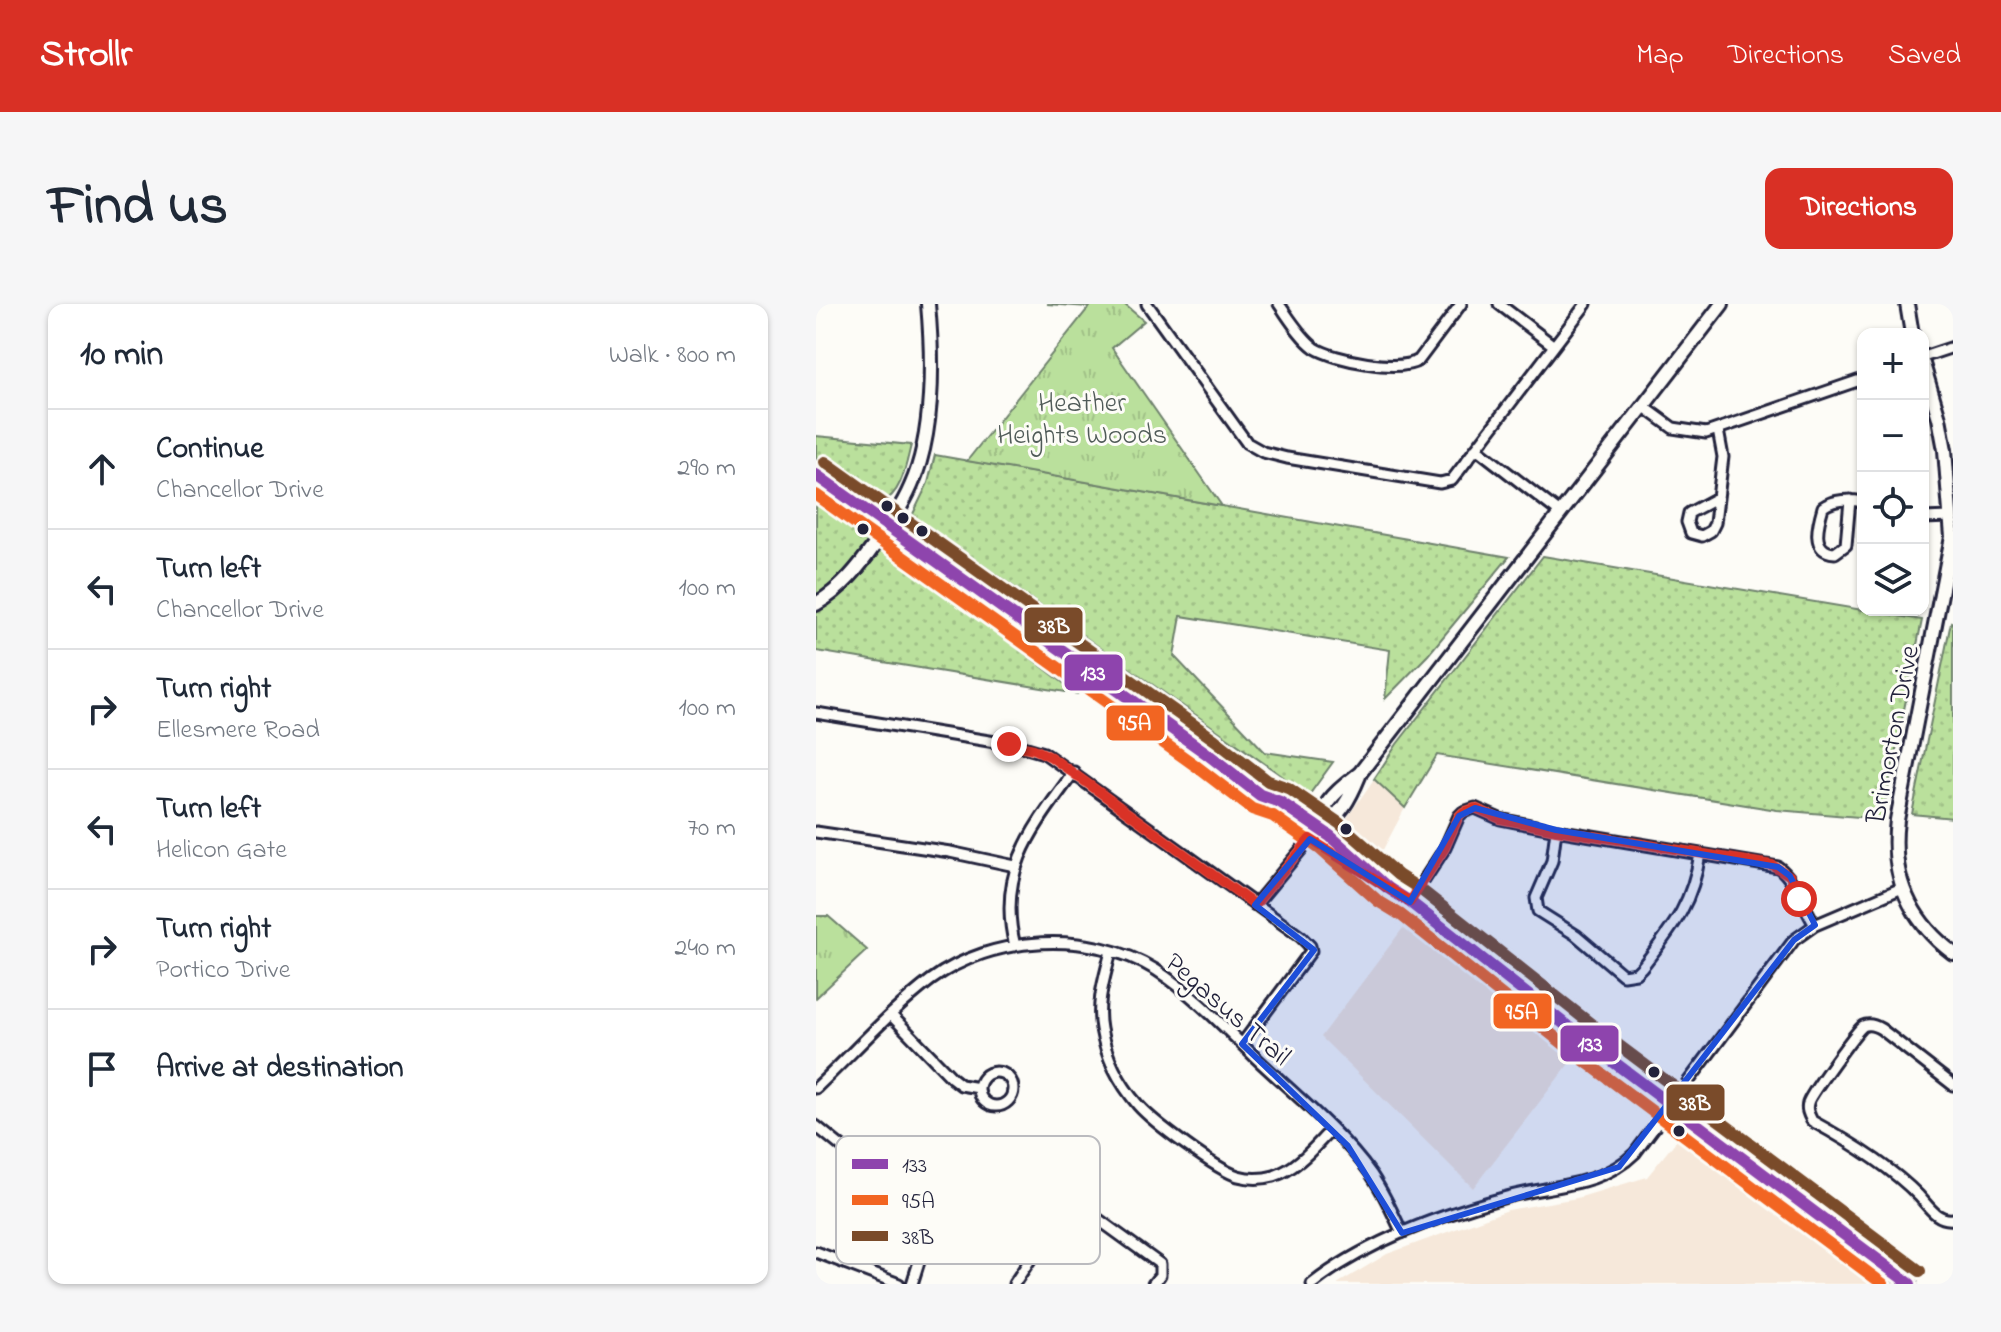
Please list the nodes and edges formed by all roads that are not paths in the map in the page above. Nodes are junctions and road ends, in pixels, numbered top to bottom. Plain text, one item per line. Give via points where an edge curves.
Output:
1 (928, 304) edge
2 (1279, 304) edge
3 (1461, 304) edge
4 (1499, 304) edge
5 (1586, 304) edge
6 (1722, 304) edge
7 (1907, 304) edge
8 (1150, 305) edge
9 (1911, 328) edge
10 (1554, 346) junction
11 (1953, 347) edge
12 (1929, 355) edge
13 (1857, 381) edge
14 (1929, 384) edge
15 (1643, 406) junction
16 (1718, 430) junction
17 (1476, 448) junction
18 (1949, 450) edge
19 (816, 475) edge
20 (1717, 498) dead end
21 (1850, 500) junction
22 (1857, 501) edge
23 (1560, 513) junction
24 (1950, 517) junction
25 (1929, 518) edge
26 (888, 527) junction
27 (816, 604) edge
28 (816, 713) edge
29 (1074, 772) junction
30 (1556, 830) junction
31 (816, 832) edge
32 (1314, 834) junction
33 (1700, 854) junction
34 (1015, 866) junction
35 (1902, 888) junction
36 (1410, 902) junction
37 (1255, 905) junction
38 (1815, 925) junction
39 (1015, 946) junction
40 (1111, 951) junction
41 (1953, 953) edge
42 (891, 1015) junction
43 (1242, 1044) junction
44 (1953, 1085) edge
45 (816, 1088) edge
46 (979, 1088) dead end
47 (1671, 1104) junction
48 (816, 1126) edge
49 (1331, 1130) junction
50 (836, 1142) edge
51 (1953, 1219) edge
52 (1100, 1221) edge
53 (1402, 1233) junction
54 (816, 1252) edge
55 (836, 1260) edge
56 (847, 1264) edge
57 (918, 1264) edge
58 (1027, 1264) edge
59 (899, 1284) edge
60 (912, 1284) edge
61 (1014, 1284) edge
62 (1153, 1284) edge
63 (1312, 1284) edge
64 (1910, 1284) edge

1 - 26 street via 922,451 911,486
2 - 3 street via 1317,349 1395,367 1419,360
4 - 10 street
5 - 10 street
6 - 15 street
7 - 9 street
8 - 17 street via 1236,430 1263,452 1440,483 1452,480
10 - 17 street
11 - 12 street
13 - 16 street
14 - 18 street, Brimorton Drive
15 - 16 street via 1673,428
15 - 23 street
16 - 20 street via 1723,457
17 - 23 street
18 - 24 street, Brimorton Drive
19 - 26 street
21 - 21 street via 1829,503 1822,511 1817,537 1827,553 1846,545
21 - 22 street
23 - 32 street via 1360,773 1321,812
24 - 25 street
24 - 35 street, Brimorton Drive via 1949,557 1897,820 1895,850
26 - 27 street via 856,571
26 - 32 street via 1260,795 1280,802
28 - 29 street via 1034,749
29 - 34 street via 1036,824
29 - 37 street
30 - 33 street
30 - 33 street via 1552,861 1536,898 1538,911 1623,975 1636,973 1675,924 1693,890
30 - 36 street via 1500,819 1475,808 1463,812
31 - 34 street
32 - 36 street via 1343,846
32 - 37 street
33 - 38 street via 1778,867 1790,876
34 - 39 street via 1010,900
35 - 38 street
35 - 41 street, Brimorton Drive via 1921,923
36 - 47 street
37 - 43 street via 1301,937 1311,951
38 - 47 street via 1794,940
39 - 40 street, Pegasus Trail via 1061,943
39 - 42 street, Pegasus Trail via 954,966
40 - 43 street, Pegasus Trail via 1180,987
40 - 49 street via 1101,992 1101,1027 1112,1065 1152,1118 1225,1170 1257,1178 1290,1168
42 - 45 street, Pegasus Trail
42 - 46 street via 952,1078
43 - 49 street, Pegasus Trail
44 - 51 street via 1881,1029 1863,1026 1807,1107 1812,1121 1859,1149 1935,1214
47 - 53 street via 1635,1153 1614,1171 1501,1198
47 - 64 street
48 - 50 street
49 - 53 street, Pegasus Trail via 1370,1174
52 - 62 street via 1160,1264
53 - 63 street
54 - 55 street
56 - 59 street
57 - 60 street
58 - 61 street

